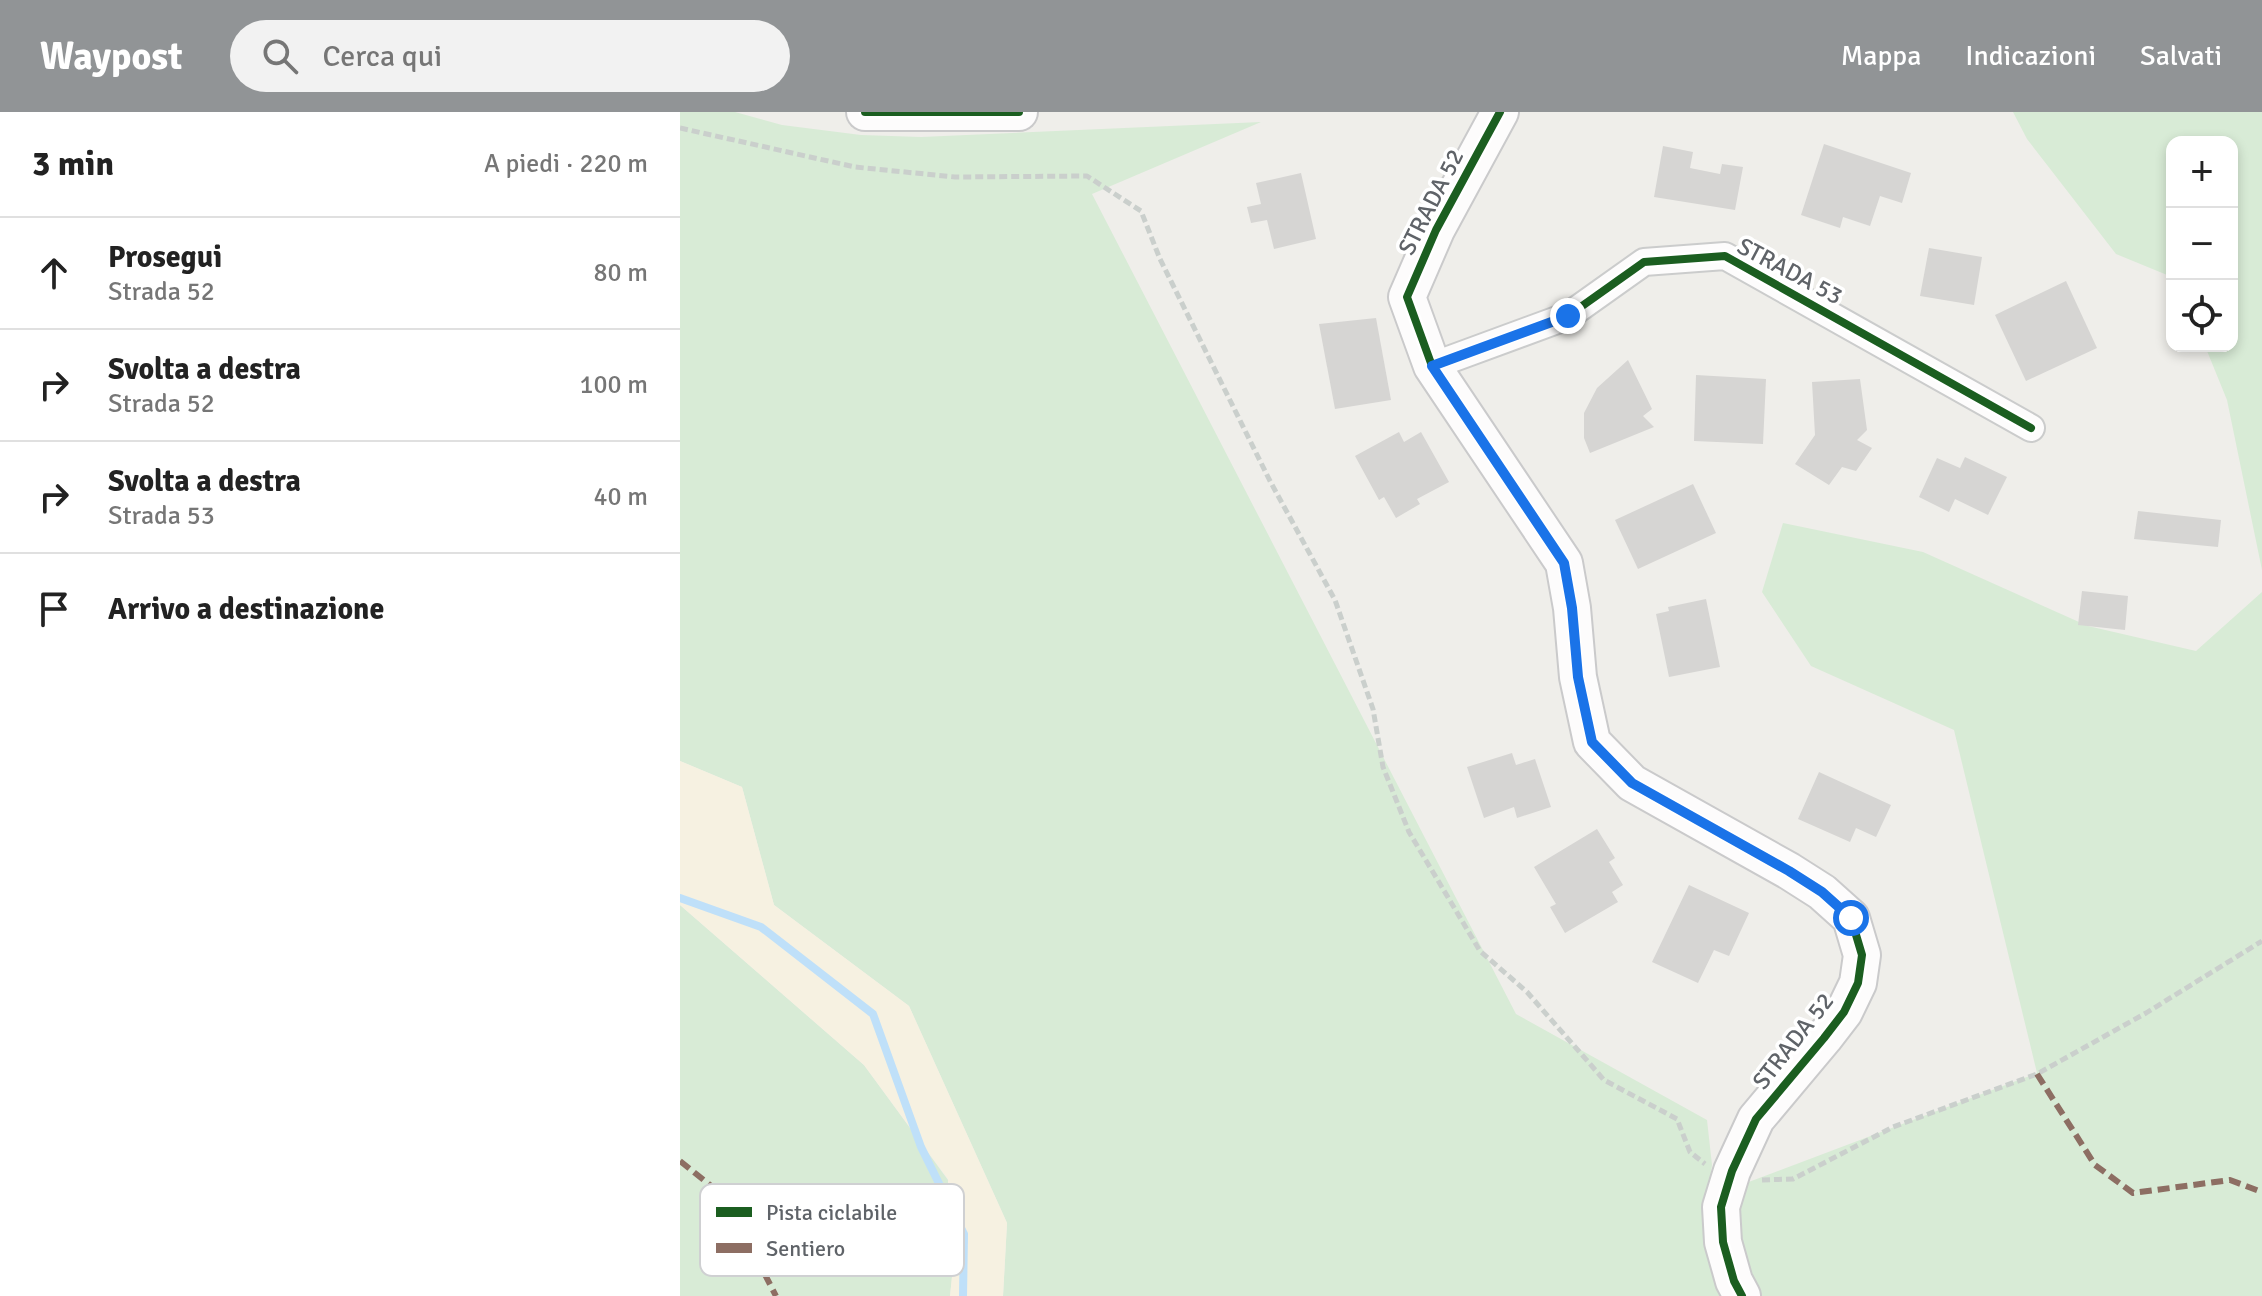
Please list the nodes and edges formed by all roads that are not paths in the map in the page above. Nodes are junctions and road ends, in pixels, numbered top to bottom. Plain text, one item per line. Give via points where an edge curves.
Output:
1 (865, 112) edge
2 (1017, 112) edge
3 (1500, 112) edge
4 (1432, 366) junction
5 (2031, 428) dead end
6 (1738, 1289) edge

1 - 2 street
3 - 4 street, STRADA 52 via 1436,230 1407,297
4 - 5 street, STRADA 53 via 1568,316 1644,262 1725,256
4 - 6 street, STRADA 52 via 1564,563 1592,742 1632,783 1789,871 1851,918 1862,955 1858,983 1844,1012 1756,1119 1721,1207 1723,1242

